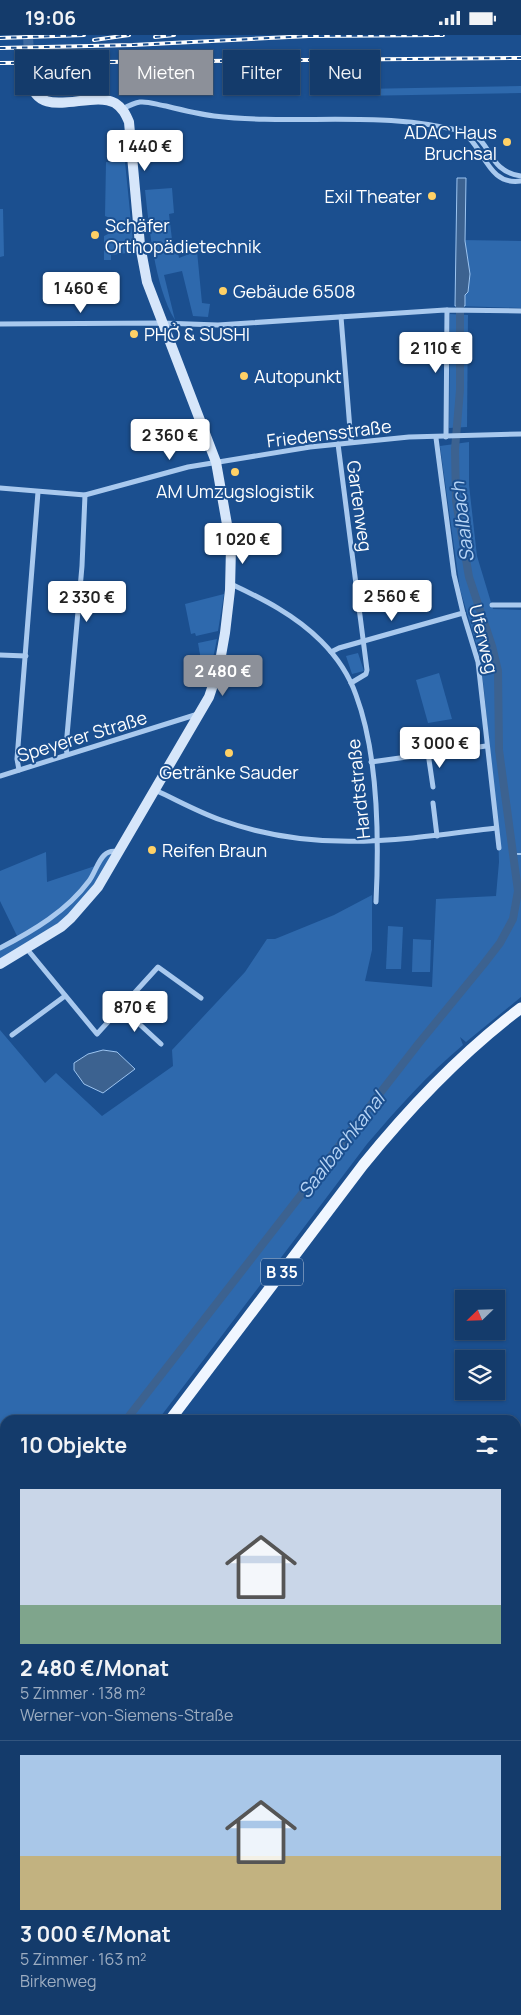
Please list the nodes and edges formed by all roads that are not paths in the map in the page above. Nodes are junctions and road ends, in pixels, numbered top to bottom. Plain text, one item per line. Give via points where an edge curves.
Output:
1 (38, 95) edge
2 (122, 109) junction
3 (462, 131) junction
4 (521, 176) edge
5 (521, 181) edge
6 (449, 310) junction
7 (521, 311) edge
8 (341, 317) junction
9 (162, 323) junction
10 (0, 324) edge
11 (521, 434) edge
12 (448, 437) junction
13 (436, 438) junction
14 (351, 442) junction
15 (338, 444) junction
16 (216, 462) junction
17 (0, 488) edge
18 (38, 492) junction
19 (85, 495) junction
20 (231, 584) junction
21 (492, 605) dead end
22 (521, 605) edge
23 (463, 613) junction
24 (364, 641) junction
25 (331, 652) junction
26 (0, 655) edge
27 (26, 656) junction
28 (351, 683) junction
29 (201, 713) junction
30 (486, 746) junction
31 (428, 753) junction
32 (67, 755) junction
33 (371, 762) junction
34 (19, 770) junction
35 (0, 776) edge
36 (433, 787) dead end
37 (155, 790) junction
38 (434, 803) dead end
39 (496, 828) junction
40 (437, 836) junction
41 (379, 842) junction
42 (499, 848) dead end
43 (119, 852) junction
44 (376, 902) dead end
45 (0, 948) edge
46 (27, 949) junction
47 (0, 964) edge
48 (65, 996) junction
49 (201, 997) dead end
50 (122, 1008) junction
51 (521, 1008) edge
52 (12, 1035) dead end
53 (161, 1044) dead end
54 (174, 1415) edge

1 - 2 main road via 48,102 108,101
2 - 3 street via 142,102 216,116 387,119
2 - 9 main road via 129,123 142,264
3 - 4 street via 477,137 504,171
3 - 5 street via 474,142 494,173 508,181
6 - 7 street
6 - 8 street
6 - 12 street
8 - 9 street via 218,325
8 - 14 street
9 - 10 street
9 - 16 main road
11 - 12 street, Friedensstraße
12 - 13 street, Friedensstraße
13 - 14 street, Friedensstraße
13 - 23 street, Uferweg via 454,575
14 - 15 street, Friedensstraße
15 - 16 street, Friedensstraße
15 - 24 street, Gartenweg
16 - 19 street, Friedensstraße
16 - 20 main road via 231,547
17 - 18 street, Friedensstraße
18 - 19 street, Friedensstraße
18 - 27 street
19 - 32 street
20 - 25 street, Hardtstraße via 267,600 301,623
20 - 29 main road via 219,667 210,697
21 - 22 street
23 - 24 street
23 - 30 street, Uferweg via 478,663
24 - 25 street
24 - 28 street, Gartenweg via 366,674
25 - 28 street, Hardtstraße
26 - 27 street
27 - 34 street via 17,759
28 - 33 street, Hardtstraße
29 - 32 street, Speyerer Straße
29 - 37 main road
30 - 31 street
30 - 39 street, Uferweg
31 - 33 street
31 - 36 street
32 - 34 street, Speyerer Straße
33 - 41 street, Hardtstraße
34 - 35 street, Speyerer Straße
37 - 41 street via 220,820 272,835 326,842
37 - 43 main road
38 - 40 street
39 - 40 street
39 - 42 street, Uferweg
40 - 41 street
41 - 44 street, Hardtstraße
43 - 45 street via 112,850 106,853 89,881 53,917
43 - 46 main road via 98,887 71,919
46 - 47 main road
46 - 48 street
48 - 50 street via 97,1034
48 - 52 street
49 - 50 street via 158,967
50 - 53 street
51 - 54 main road, B 35 via 456,1063 396,1125

